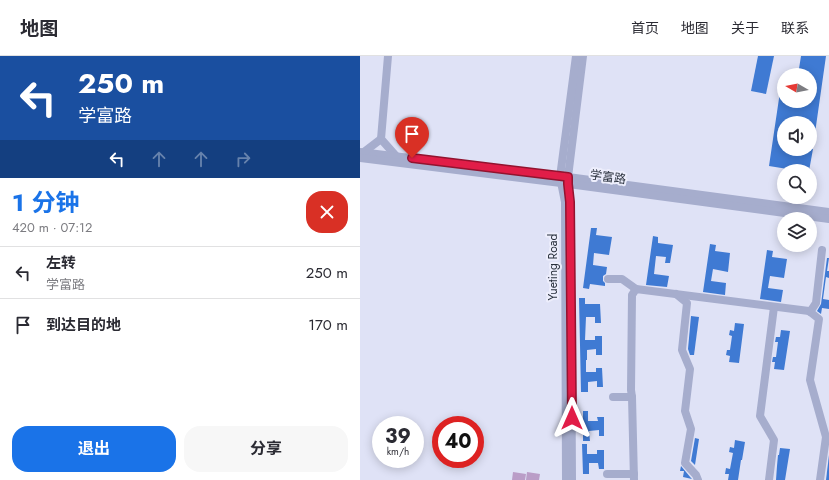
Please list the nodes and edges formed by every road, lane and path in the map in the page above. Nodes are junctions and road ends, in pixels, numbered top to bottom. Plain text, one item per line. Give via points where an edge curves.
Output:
1 (388, 56) edge
2 (576, 56) edge
3 (583, 56) edge
4 (381, 139) junction
5 (361, 154) edge
6 (396, 156) junction
7 (564, 180) junction
8 (829, 212) edge
9 (829, 219) edge
10 (822, 250) dead end
11 (608, 279) dead end
12 (636, 288) junction
13 (676, 294) junction
14 (774, 307) junction
15 (810, 312) junction
16 (613, 397) dead end
17 (632, 397) junction
18 (607, 474) dead end
19 (634, 477) edge
20 (566, 480) edge
21 (572, 480) edge
22 (698, 480) edge
23 (769, 480) edge
24 (820, 480) edge

1 - 4 street
2 - 7 street, Yueting Road
3 - 7 street, Yueting Road
4 - 5 street
4 - 6 street
5 - 6 street, 学富路
5 - 7 street, 学富路
6 - 7 street, 学富路
7 - 8 street, 学富路
7 - 9 street, 学富路
7 - 20 street, Yueting Road
7 - 21 street, Yueting Road via 570,202
10 - 15 street via 816,303
11 - 12 street via 622,279
12 - 13 street
12 - 17 street via 632,295
13 - 14 street
13 - 22 street via 687,302 682,350 690,369 685,411 691,429 685,463
14 - 15 street
14 - 23 street via 760,416 774,440
15 - 24 street via 819,319 810,380 826,437
16 - 17 street
17 - 19 street
18 - 19 street

